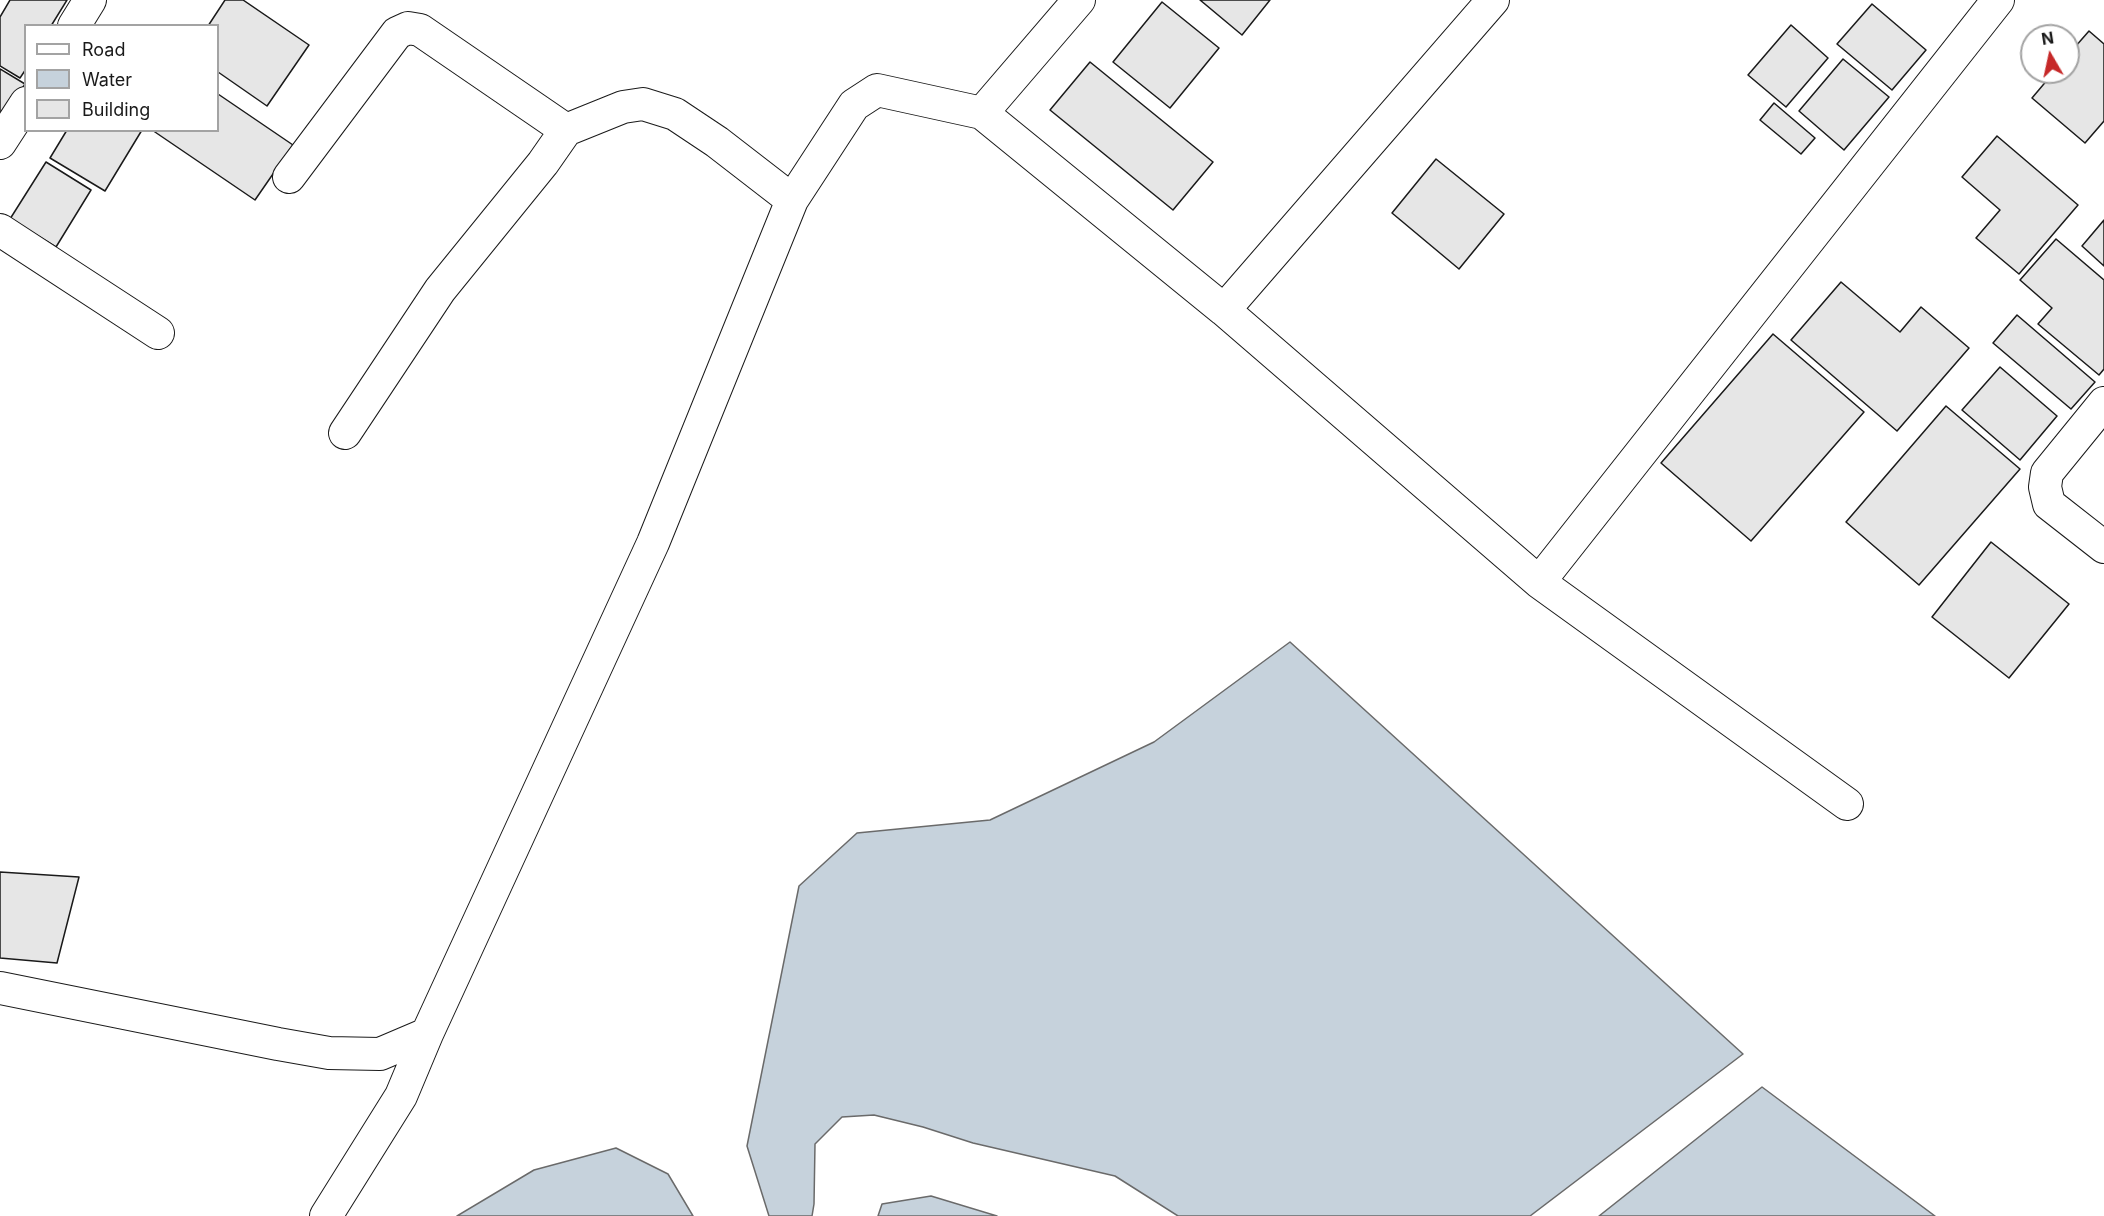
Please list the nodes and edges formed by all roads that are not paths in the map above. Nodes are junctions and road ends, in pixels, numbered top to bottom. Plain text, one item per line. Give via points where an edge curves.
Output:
1 (90, 0) edge
2 (1079, 0) edge
3 (1493, 0) edge
4 (1998, 0) edge
5 (75, 24) edge
6 (24, 106) edge
7 (982, 113) junction
8 (566, 130) junction
9 (0, 143) edge
10 (289, 177) dead end
11 (792, 200) junction
12 (0, 230) edge
13 (1224, 310) junction
14 (158, 333) dead end
15 (2104, 403) edge
16 (345, 433) dead end
17 (2104, 547) edge
18 (1539, 582) junction
19 (1847, 804) dead end
20 (0, 988) edge
21 (427, 1034) junction
22 (326, 1216) edge

1 - 5 street
2 - 7 street
3 - 13 street
4 - 18 street
6 - 9 street
7 - 11 street via 877,90 854,105
7 - 13 street
8 - 10 street via 420,30 408,28 398,33
8 - 11 street via 623,106 643,104 664,110 717,142
8 - 16 street via 440,290
11 - 21 street via 653,543
12 - 14 street
13 - 18 street
15 - 17 street via 2047,472 2045,487 2049,504
18 - 19 street
20 - 21 street via 329,1053 380,1054
21 - 22 street via 401,1096

